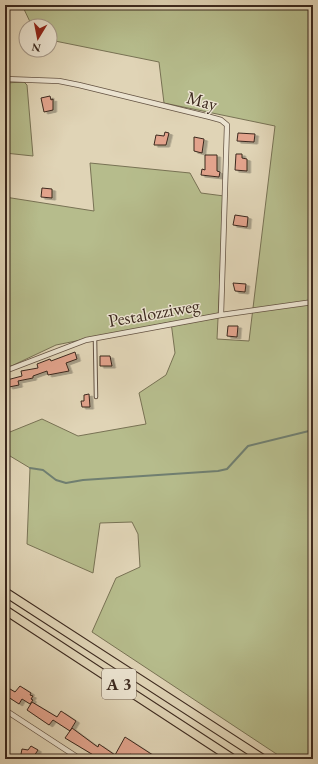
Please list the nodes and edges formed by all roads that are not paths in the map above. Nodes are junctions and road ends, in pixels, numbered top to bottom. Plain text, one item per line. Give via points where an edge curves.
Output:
1 (5, 79) edge
2 (313, 302) edge
3 (221, 315) junction
4 (95, 339) junction
5 (5, 371) edge
6 (96, 397) dead end
7 (5, 592) edge
8 (5, 610) edge
9 (5, 710) edge
10 (80, 759) edge
11 (233, 759) edge
12 (263, 759) edge

1 - 3 street, May via 59,81 79,85 210,117 227,125
2 - 3 street, Pestalozziweg
3 - 4 street, Pestalozziweg
4 - 5 street, Pestalozziweg
4 - 6 lane
7 - 12 highway, A 3
8 - 11 highway, A 3
9 - 10 street

